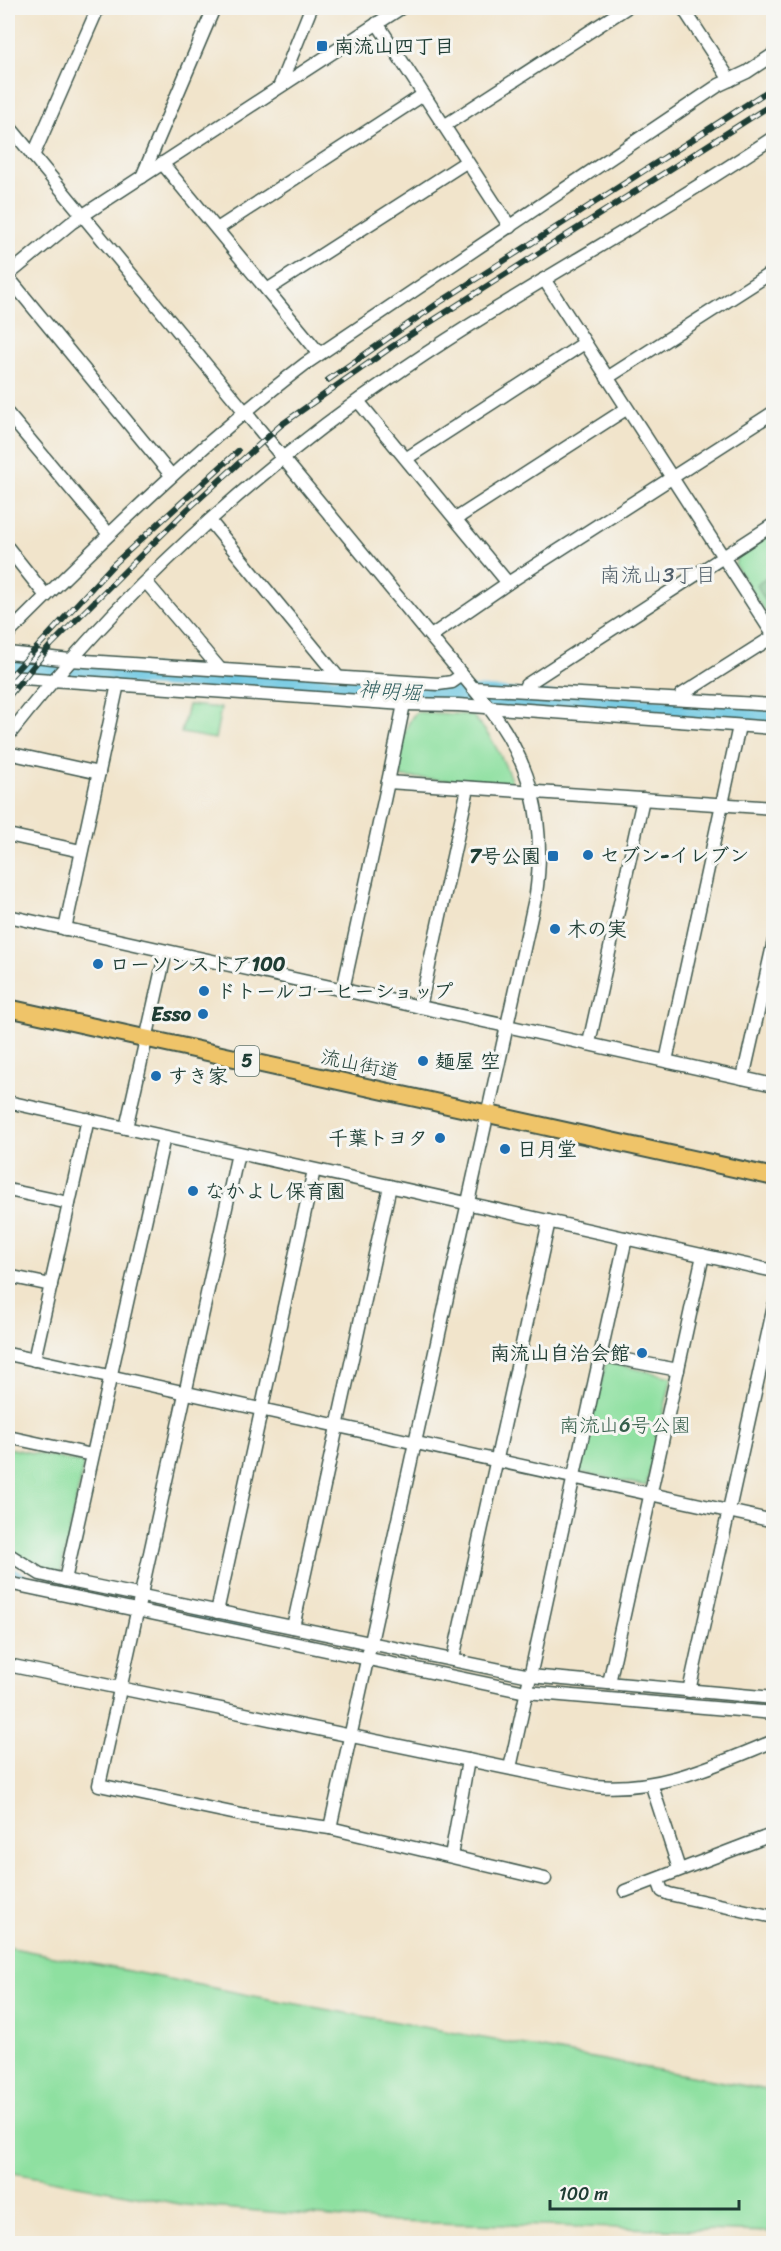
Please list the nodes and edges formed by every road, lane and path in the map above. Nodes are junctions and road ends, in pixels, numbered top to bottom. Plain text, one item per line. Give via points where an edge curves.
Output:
1 (98, 8) edge
2 (214, 8) edge
3 (311, 8) edge
4 (401, 8) edge
5 (626, 8) edge
6 (683, 8) edge
7 (377, 23) junction
8 (774, 54) edge
9 (730, 80) junction
10 (280, 85) junction
11 (423, 95) junction
12 (8, 125) edge
13 (444, 126) junction
14 (772, 141) edge
15 (33, 156) junction
16 (466, 162) junction
17 (162, 163) junction
18 (142, 177) junction
19 (83, 216) junction
20 (510, 227) junction
21 (217, 229) junction
22 (774, 271) edge
23 (8, 276) edge
24 (544, 279) junction
25 (267, 290) junction
26 (584, 344) junction
27 (319, 353) junction
28 (607, 378) junction
29 (358, 401) junction
30 (626, 409) junction
31 (243, 412) junction
32 (774, 412) edge
33 (8, 414) edge
34 (283, 458) junction
35 (407, 458) junction
36 (171, 475) junction
37 (672, 478) junction
38 (457, 518) junction
39 (210, 521) junction
40 (774, 524) edge
41 (108, 533) junction
42 (8, 548) edge
43 (722, 557) junction
44 (146, 582) junction
45 (508, 583) junction
46 (46, 596) junction
47 (8, 634) edge
48 (431, 636) junction
49 (774, 636) edge
50 (8, 653) edge
51 (70, 660) junction
52 (220, 669) junction
53 (462, 675) junction
54 (8, 677) edge
55 (338, 677) junction
56 (54, 681) junction
57 (118, 684) junction
58 (474, 689) junction
59 (525, 689) junction
60 (681, 699) junction
61 (404, 704) junction
62 (774, 705) edge
63 (488, 706) junction
64 (739, 726) junction
65 (774, 728) edge
66 (8, 736) edge
67 (8, 753) edge
68 (99, 773) junction
69 (388, 782) junction
70 (468, 788) junction
71 (533, 792) junction
72 (643, 799) junction
73 (722, 803) junction
74 (774, 808) edge
75 (8, 835) edge
76 (81, 851) junction
77 (8, 916) edge
78 (65, 929) junction
79 (774, 941) edge
80 (166, 951) junction
81 (343, 990) junction
82 (420, 1007) junction
83 (8, 1008) edge
84 (507, 1026) junction
85 (146, 1038) junction
86 (589, 1043) junction
87 (666, 1061) junction
88 (743, 1078) junction
89 (774, 1085) edge
90 (8, 1102) edge
91 (486, 1114) junction
92 (88, 1119) junction
93 (126, 1128) junction
94 (164, 1137) junction
95 (238, 1153) junction
96 (314, 1170) junction
97 (774, 1178) edge
98 (390, 1186) junction
99 (8, 1190) edge
100 (69, 1203) junction
101 (468, 1204) junction
102 (549, 1221) junction
103 (626, 1238) junction
104 (703, 1255) junction
105 (774, 1271) edge
106 (8, 1276) edge
107 (51, 1285) junction
108 (774, 1306) edge
109 (8, 1354) edge
110 (600, 1354) junction
111 (34, 1360) junction
112 (678, 1370) junction
113 (110, 1377) junction
114 (186, 1392) junction
115 (262, 1409) junction
116 (338, 1426) junction
117 (8, 1437) edge
118 (415, 1442) junction
119 (92, 1455) junction
120 (496, 1460) junction
121 (573, 1478) junction
122 (650, 1494) junction
123 (728, 1512) junction
124 (774, 1521) edge
125 (8, 1554) edge
126 (65, 1580) junction
127 (8, 1583) edge
128 (141, 1595) junction
129 (137, 1611) junction
130 (216, 1612) junction
131 (293, 1627) junction
132 (371, 1643) junction
133 (368, 1659) junction
134 (453, 1659) junction
135 (8, 1665) edge
136 (530, 1676) junction
137 (609, 1683) junction
138 (120, 1688) junction
139 (688, 1691) junction
140 (526, 1692) junction
141 (774, 1698) edge
142 (774, 1713) edge
143 (350, 1736) junction
144 (774, 1741) edge
145 (468, 1760) junction
146 (510, 1768) junction
147 (652, 1786) junction
148 (330, 1828) junction
149 (774, 1834) edge
150 (451, 1856) junction
151 (679, 1869) junction
152 (545, 1879) dead end
153 (658, 1880) junction
154 (625, 1891) dead end
155 (774, 1917) edge

1 - 15 street
2 - 18 street
3 - 10 street
4 - 7 street
5 - 13 street
6 - 9 street
7 - 10 street
7 - 11 street
8 - 9 street
9 - 20 street
10 - 17 street
11 - 13 street
11 - 21 street
12 - 15 street
13 - 16 street
14 - 24 street
15 - 19 street
16 - 20 street
16 - 25 street
17 - 18 street
17 - 21 street
18 - 19 street
19 - 23 street
19 - 31 street
20 - 27 street
21 - 25 street
22 - 28 street
23 - 36 street
24 - 26 street
24 - 29 street
25 - 27 street
26 - 28 street
26 - 35 street
27 - 31 street
28 - 30 street
29 - 34 street
29 - 35 street
30 - 37 street
30 - 38 street
31 - 34 street
31 - 36 street
32 - 37 street
33 - 41 street
34 - 39 street
34 - 48 street
35 - 38 street
36 - 41 street
37 - 43 street
37 - 45 street
38 - 45 street
39 - 44 street
39 - 55 street
40 - 43 street
41 - 46 street
42 - 46 street
43 - 49 street
43 - 59 street
44 - 51 street
44 - 52 street
45 - 48 street
46 - 47 street
48 - 53 street
49 - 60 street via 681,695
50 - 51 street
51 - 52 street
51 - 56 street
52 - 55 street
53 - 55 street via 447,684
53 - 58 street
54 - 56 street
56 - 57 street
56 - 66 street
57 - 61 street
57 - 68 street
58 - 59 street
58 - 63 street
59 - 60 street
60 - 62 street
61 - 63 street
61 - 69 street
63 - 64 street
63 - 71 street via 507,732
64 - 65 street
64 - 73 street
67 - 68 street
68 - 76 street
69 - 70 street
69 - 81 street
70 - 71 street
70 - 82 street
71 - 72 street
71 - 84 street via 540,866
72 - 73 street
72 - 86 street
73 - 74 street
73 - 87 street
75 - 76 street
76 - 78 street
77 - 78 street
78 - 80 street
79 - 88 street
80 - 81 street
80 - 85 street
81 - 82 street
82 - 84 street
83 - 85 main road, 流山街道 / 5
84 - 86 street
84 - 91 street
85 - 91 main road, 流山街道 / 5
85 - 93 street
86 - 87 street
87 - 88 street
88 - 89 street
90 - 92 street
91 - 97 main road, 流山街道 / 5
91 - 101 street
92 - 93 street
92 - 100 street
93 - 94 street
94 - 95 street
94 - 113 street
95 - 96 street
95 - 114 street
96 - 98 street
96 - 115 street
98 - 101 street
98 - 116 street
99 - 100 street
100 - 107 street
101 - 102 street
101 - 118 street
102 - 103 street
102 - 120 street
103 - 104 street
103 - 110 street
104 - 105 street
104 - 112 street
106 - 107 street
107 - 111 street
108 - 123 street
109 - 111 street
110 - 112 street
110 - 121 street
111 - 113 street
112 - 122 street
113 - 114 street
113 - 119 street
114 - 115 street
114 - 128 street
115 - 116 street
115 - 130 street
116 - 118 street
116 - 131 street
117 - 119 street
118 - 120 street
118 - 132 street
119 - 126 street
120 - 121 street
120 - 134 street
121 - 122 street
121 - 136 street
122 - 123 street
122 - 137 street
123 - 124 street
123 - 139 street
125 - 126 street via 40,1574
126 - 128 street
127 - 129 street
128 - 129 street
128 - 130 street
129 - 133 street
129 - 138 street
130 - 131 street
131 - 132 street
132 - 133 street
132 - 134 street
133 - 140 street
133 - 143 street
134 - 136 street
135 - 138 street
136 - 137 street
136 - 140 street
137 - 139 street
138 - 143 street
138 - 148 street via 99,1785 251,1817
139 - 141 street
140 - 142 street
140 - 146 street
143 - 145 street
143 - 148 street
144 - 147 street
145 - 146 street
145 - 150 street
146 - 147 street via 594,1786
147 - 151 street
148 - 150 street
149 - 151 street
150 - 152 street
151 - 153 street
153 - 154 street
153 - 155 street via 662,1891 669,1894

